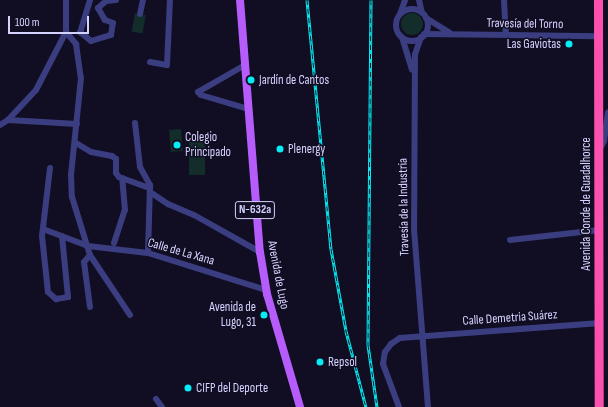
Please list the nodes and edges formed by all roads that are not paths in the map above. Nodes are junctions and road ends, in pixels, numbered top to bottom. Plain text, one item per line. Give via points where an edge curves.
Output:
1 (66, 0) edge
2 (116, 0) edge
3 (143, 0) edge
4 (170, 0) edge
5 (240, 0) edge
6 (404, 0) edge
7 (419, 0) edge
8 (504, 0) edge
9 (598, 0) edge
10 (89, 3) edge
11 (98, 8) junction
12 (140, 14) dead end
13 (399, 15) junction
14 (424, 15) junction
15 (66, 32) junction
16 (450, 33) junction
17 (506, 35) junction
18 (423, 36) junction
19 (598, 36) junction
20 (402, 37) junction
21 (150, 62) dead end
22 (245, 65) junction
23 (414, 79) junction
24 (248, 109) junction
25 (608, 112) edge
26 (8, 120) junction
27 (135, 123) dead end
28 (77, 124) junction
29 (0, 125) edge
30 (76, 143) junction
31 (599, 150) junction
32 (50, 168) dead end
33 (122, 178) junction
34 (150, 190) junction
35 (43, 229) junction
36 (599, 230) junction
37 (62, 236) junction
38 (510, 240) dead end
39 (114, 243) dead end
40 (88, 246) junction
41 (260, 252) junction
42 (148, 253) junction
43 (90, 255) junction
44 (266, 290) junction
45 (90, 307) dead end
46 (130, 315) dead end
47 (600, 323) junction
48 (422, 335) junction
49 (156, 399) dead end
50 (162, 407) edge
51 (300, 407) edge
52 (399, 407) edge
53 (428, 407) edge
54 (599, 407) edge

1 - 15 street
2 - 11 street via 106,1
3 - 12 street
4 - 21 street via 167,65
5 - 22 main road, Avenida de Lugo / N-632a
6 - 13 street, Travesía de la Industria
7 - 14 street, Travesía de la Industria
8 - 17 street
9 - 19 highway, Avenida Conde de Guadalhorce
10 - 11 street
10 - 11 street via 80,32 91,41 111,35 113,23 104,20
13 - 14 street via 413,9
13 - 20 street, Travesía de la Industria via 396,24
14 - 16 street, Travesía del Torno
14 - 18 street, Travesía de la Industria via 427,28
15 - 26 street via 36,90
15 - 28 street via 76,44 79,57 81,78
16 - 17 street, Travesía del Torno
16 - 18 street, Travesía del Torno
17 - 19 street, Travesía del Torno
18 - 20 street via 412,40
18 - 23 street, Travesía de la Industria via 416,48
19 - 31 highway, Avenida Conde de Guadalhorce
20 - 23 street, Travesía de la Industria via 409,53
22 - 24 main road, Avenida de Lugo / N-632a
22 - 24 street via 198,92
23 - 48 street, Travesía de la Industria via 414,229
24 - 41 main road, Avenida de Lugo / N-632a
25 - 31 street via 604,141
26 - 28 street
26 - 29 street
27 - 34 street via 140,167
28 - 30 street
30 - 33 street via 91,152 116,158 116,173
30 - 40 street via 71,174 72,197
31 - 36 highway, Avenida Conde de Guadalhorce
32 - 35 street
33 - 34 street
33 - 39 street via 125,210
34 - 41 street via 168,204 194,215
34 - 42 street
35 - 37 street, Calle de La Xana
35 - 37 street via 48,292 56,299 68,297
36 - 38 street
36 - 47 highway, Avenida Conde de Guadalhorce
37 - 40 street, Calle de La Xana
40 - 42 street, Calle de La Xana
40 - 43 street
41 - 44 main road, Avenida de Lugo / N-632a
42 - 44 street, Calle de La Xana
43 - 45 street via 84,262
43 - 46 street
44 - 51 main road, Avenida de Lugo / N-632a
47 - 48 street, Calle Demetria Suárez
47 - 54 highway, Avenida Conde de Guadalhorce
48 - 52 street via 400,338 385,352 385,376
48 - 53 street, Travesía de la Industria
49 - 50 street

